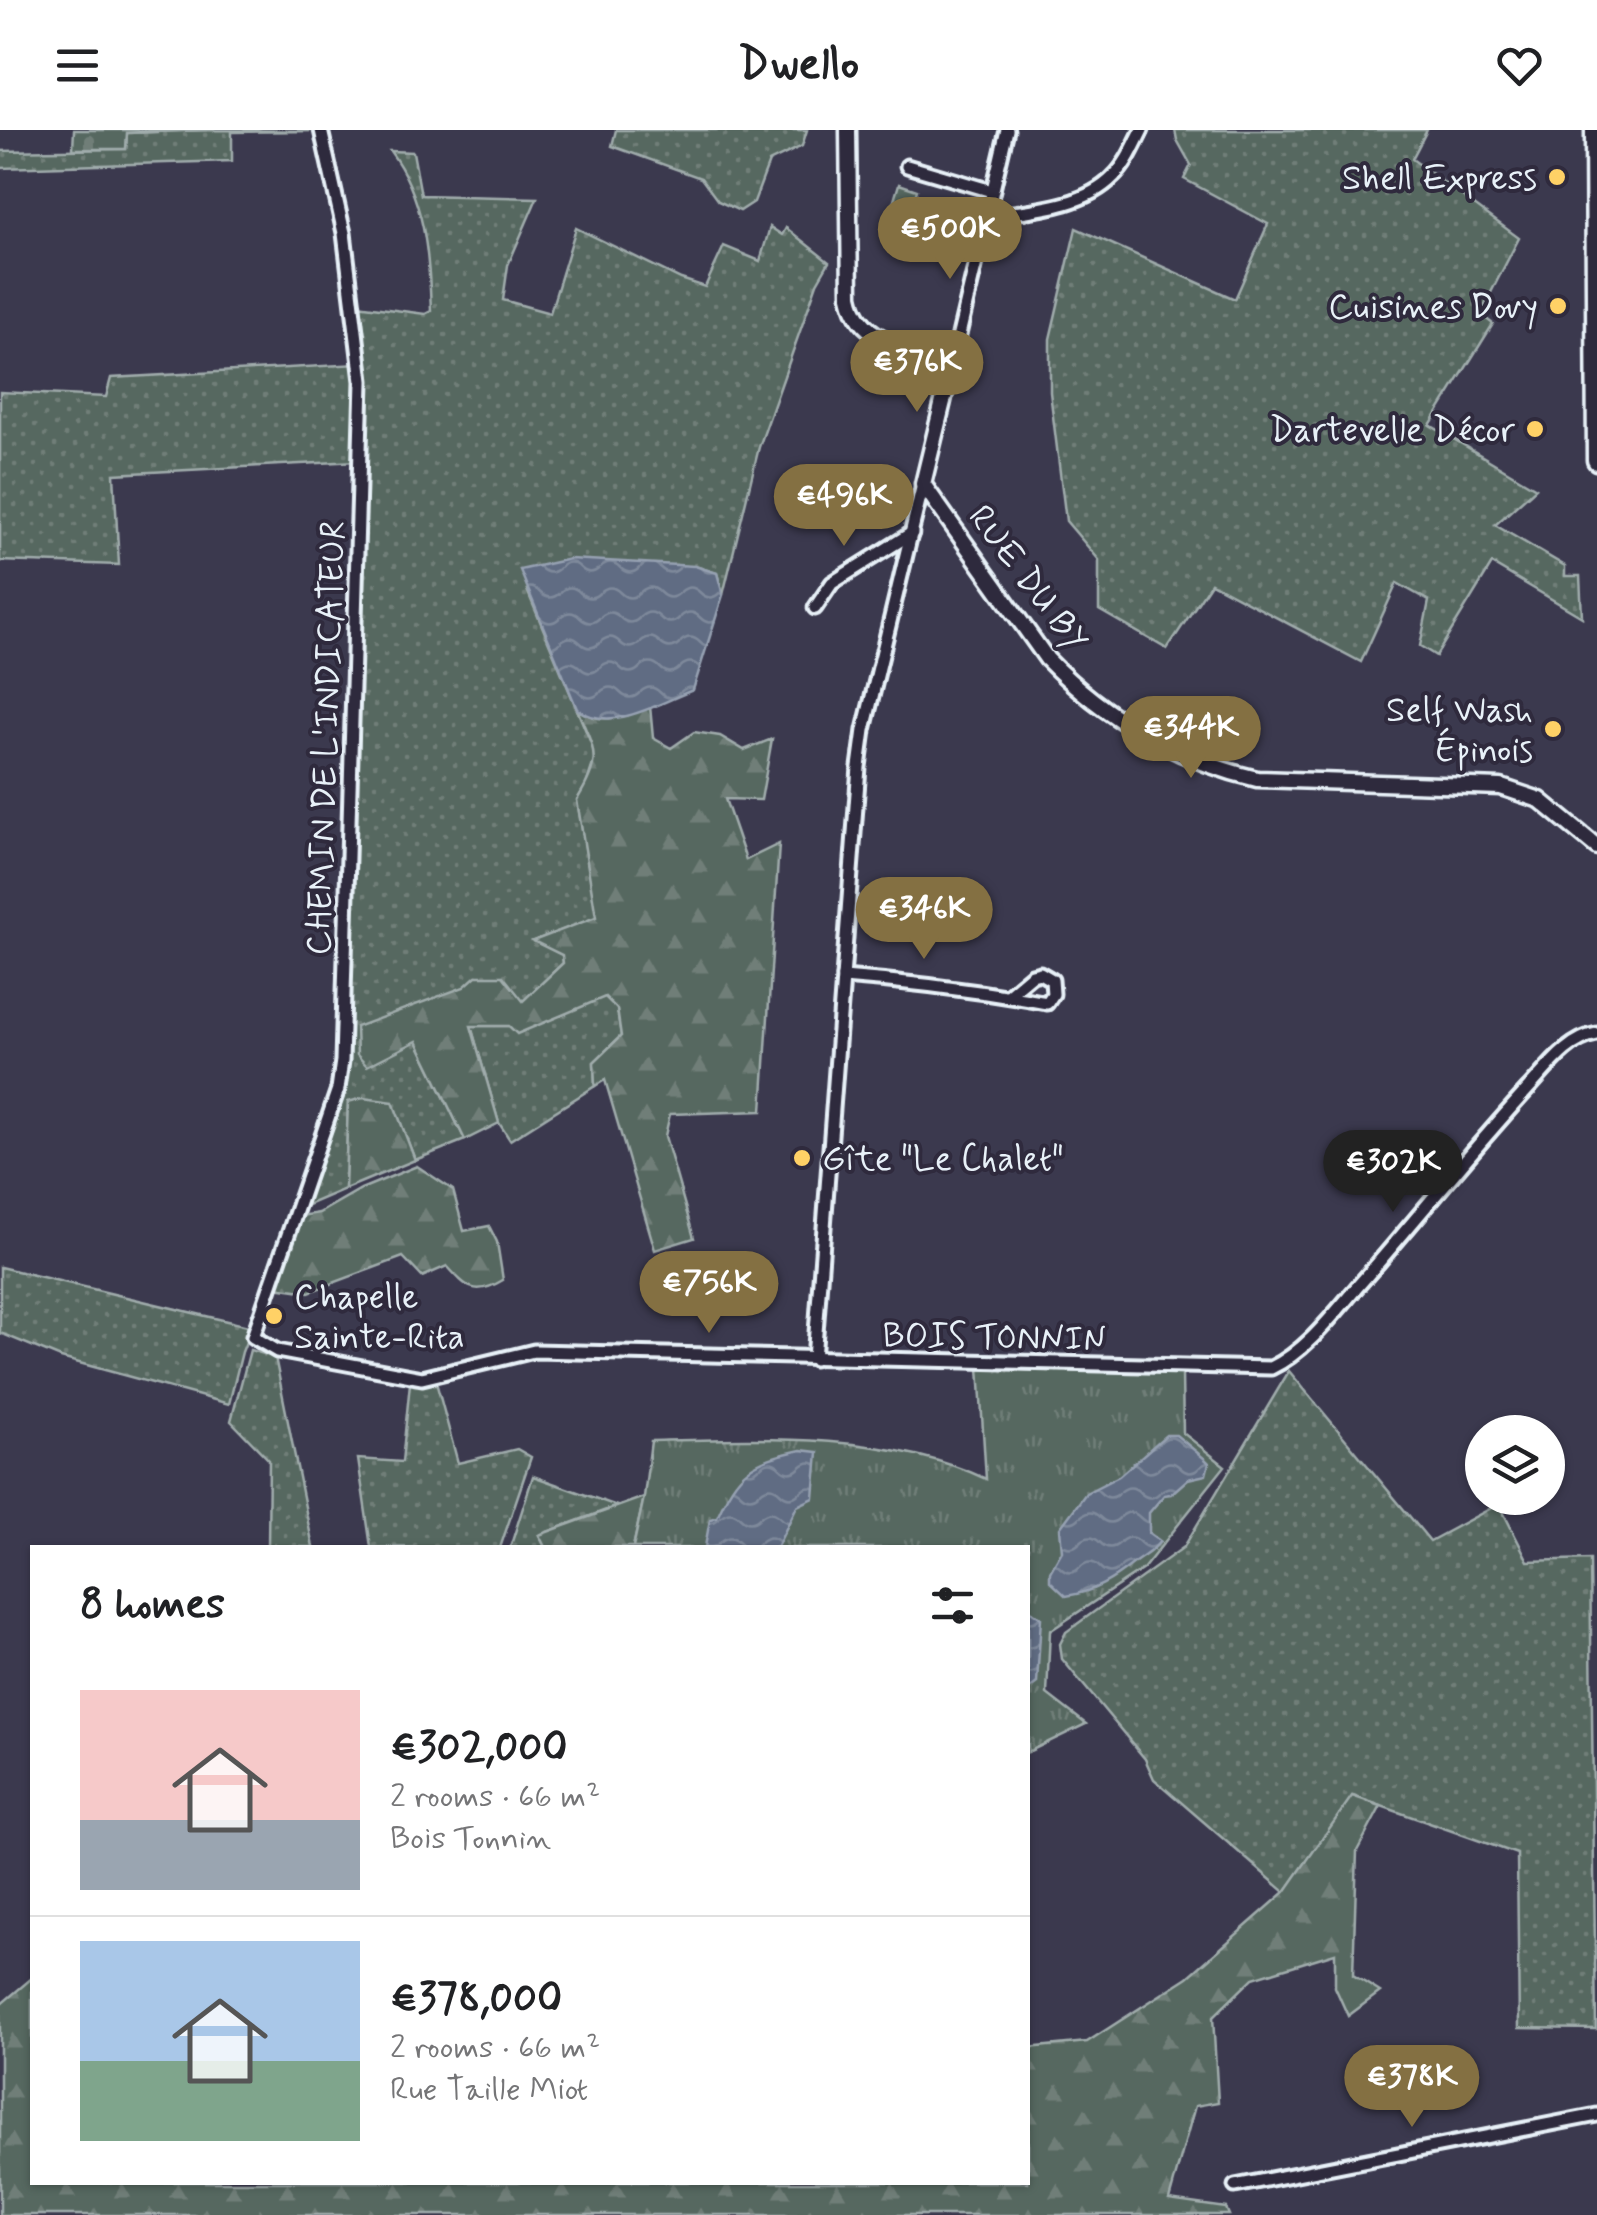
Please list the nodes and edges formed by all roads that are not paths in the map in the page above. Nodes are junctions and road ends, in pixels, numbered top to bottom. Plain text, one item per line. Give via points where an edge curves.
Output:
1 (321, 130) edge
2 (848, 130) edge
3 (1006, 130) edge
4 (1142, 130) edge
5 (1595, 130) edge
6 (907, 166) dead end
7 (992, 192) junction
8 (986, 217) junction
9 (954, 356) junction
10 (1597, 460) edge
11 (923, 484) junction
12 (912, 532) junction
13 (815, 608) dead end
14 (1597, 847) edge
15 (843, 978) junction
16 (1007, 996) dead end
17 (1597, 1034) edge
18 (254, 1337) joint
19 (814, 1358) junction
20 (1597, 2115) edge
21 (1235, 2186) dead end

1 - 18 street, CHEMIN DE L'INDICATEUR via 344,234 362,381 342,1061
2 - 9 street via 850,296 856,317 879,339
3 - 7 street, RUE DU BY
4 - 8 street via 1120,169 1096,189 1062,203
5 - 10 main road
6 - 7 street
7 - 8 street, RUE DU BY
8 - 9 street, RUE DU BY
9 - 11 street, RUE DU BY
11 - 12 street
11 - 14 street, RUE DU BY via 1046,659 1149,738 1257,779 1522,792
12 - 13 street via 832,583
12 - 15 street via 864,730
15 - 16 street
15 - 19 street
17 - 19 street, BOIS TONNIN via 1563,1051 1335,1312 1271,1368
18 - 19 street, BOIS TONNIN via 277,1351 422,1378 534,1351
20 - 21 street

